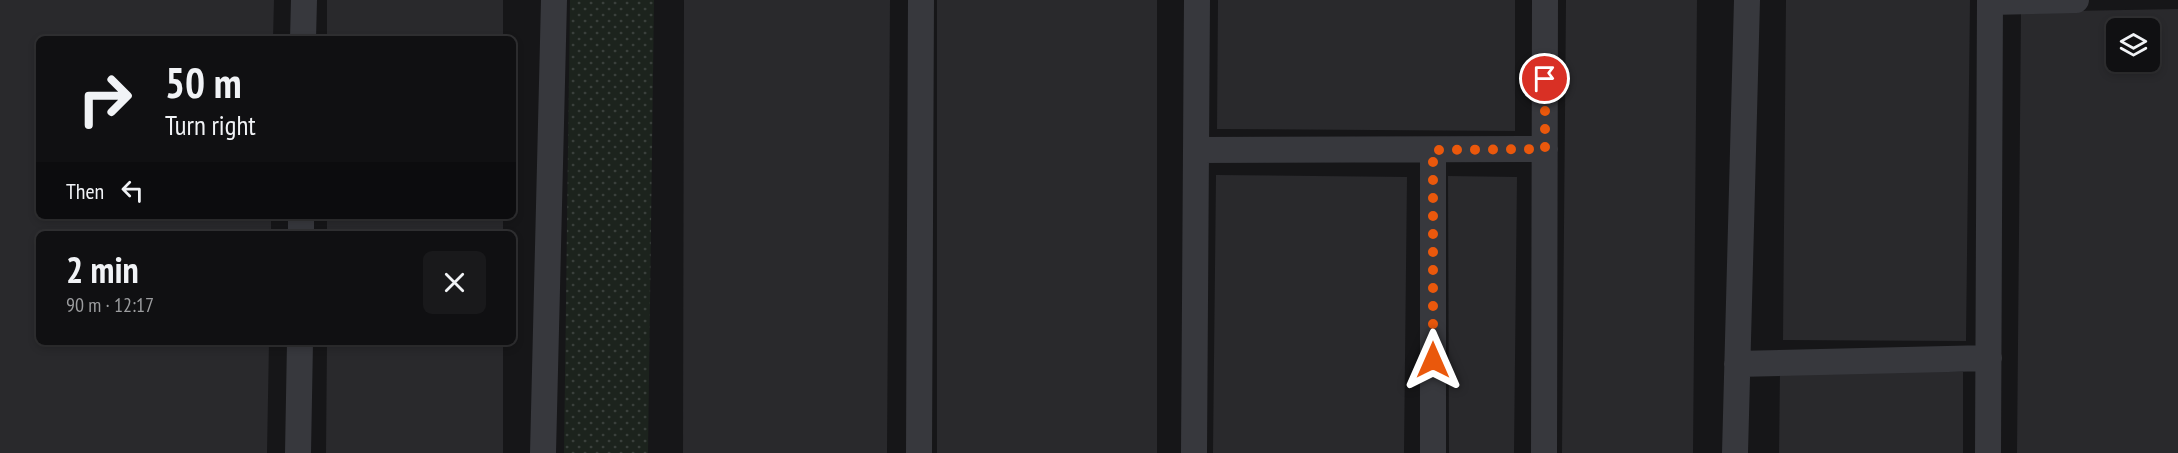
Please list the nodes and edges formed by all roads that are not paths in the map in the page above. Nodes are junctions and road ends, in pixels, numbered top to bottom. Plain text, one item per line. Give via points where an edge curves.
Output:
1 (304, 0) edge
2 (554, 0) edge
3 (921, 0) edge
4 (1197, 0) edge
5 (1545, 0) edge
6 (1747, 0) edge
7 (2076, 0) edge
8 (1990, 1) edge
9 (303, 36) edge
10 (1545, 149) junction
11 (1196, 150) junction
12 (1433, 150) junction
13 (300, 345) edge
14 (1989, 358) junction
15 (1737, 364) junction
16 (298, 453) edge
17 (543, 453) edge
18 (919, 453) edge
19 (1194, 453) edge
20 (1433, 453) edge
21 (1544, 453) edge
22 (1734, 453) edge
23 (1988, 453) edge

1 - 9 street
2 - 17 street
3 - 18 street
4 - 11 street
5 - 10 street
6 - 15 street
7 - 8 street
8 - 14 street
10 - 12 street
10 - 21 street
11 - 12 street
11 - 19 street
12 - 20 street
13 - 16 street
14 - 15 street
14 - 23 street
15 - 22 street

